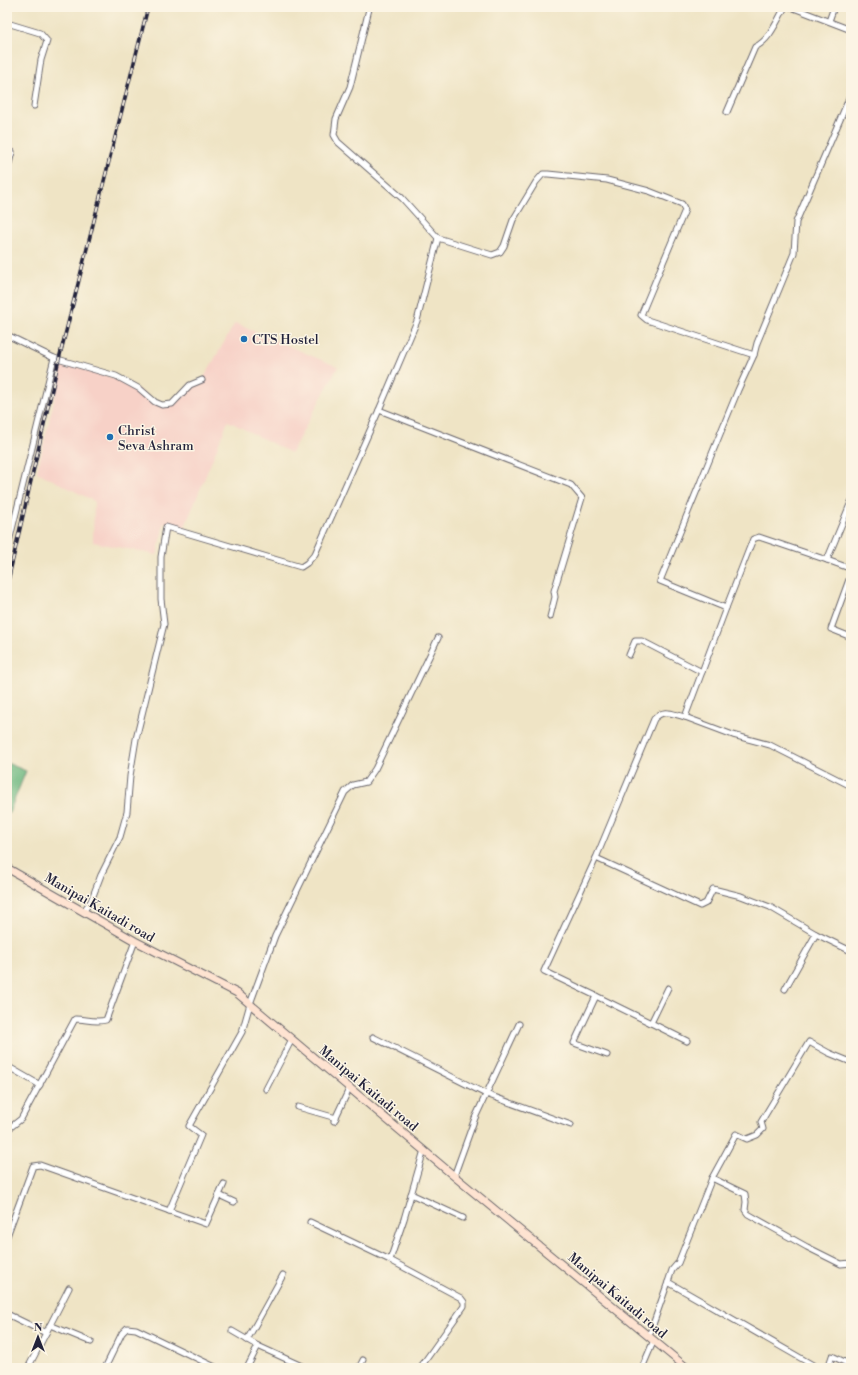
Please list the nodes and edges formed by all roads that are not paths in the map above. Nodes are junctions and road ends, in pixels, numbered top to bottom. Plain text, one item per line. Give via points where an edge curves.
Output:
1 (785, 7) edge
2 (791, 7) edge
3 (834, 7) edge
4 (367, 8) edge
5 (829, 21) junction
6 (7, 22) edge
7 (851, 30) edge
8 (851, 94) edge
9 (34, 106) dead end
10 (727, 112) dead end
11 (12, 152) dead end
12 (7, 171) edge
13 (438, 238) junction
14 (7, 335) edge
15 (754, 355) junction
16 (54, 358) junction
17 (202, 380) dead end
18 (379, 410) junction
19 (851, 502) edge
20 (7, 550) edge
21 (827, 560) junction
22 (851, 573) edge
23 (726, 608) junction
24 (550, 617) dead end
25 (851, 637) edge
26 (438, 638) dead end
27 (629, 656) dead end
28 (702, 672) junction
29 (685, 717) junction
30 (851, 786) edge
31 (596, 858) junction
32 (7, 868) edge
33 (84, 912) junction
34 (816, 934) junction
35 (135, 941) junction
36 (851, 951) edge
37 (668, 988) dead end
38 (785, 989) dead end
39 (596, 996) junction
40 (250, 1004) junction
41 (651, 1023) junction
42 (519, 1024) dead end
43 (373, 1037) dead end
44 (292, 1039) junction
45 (687, 1041) dead end
46 (607, 1055) dead end
47 (851, 1062) edge
48 (7, 1066) edge
49 (40, 1086) junction
50 (350, 1087) junction
51 (266, 1089) dead end
52 (486, 1094) junction
53 (298, 1107) dead end
54 (571, 1125) dead end
55 (7, 1130) edge
56 (424, 1150) junction
57 (454, 1176) junction
58 (712, 1178) junction
59 (224, 1184) dead end
60 (411, 1194) junction
61 (219, 1195) junction
62 (234, 1202) dead end
63 (169, 1211) junction
64 (463, 1218) dead end
65 (310, 1222) dead end
66 (7, 1236) edge
67 (390, 1260) junction
68 (851, 1263) edge
69 (283, 1275) dead end
70 (668, 1282) junction
71 (69, 1288) dead end
72 (7, 1314) edge
73 (50, 1325) junction
74 (232, 1331) dead end
75 (46, 1333) junction
76 (652, 1338) junction
77 (247, 1340) junction
78 (91, 1342) dead end
79 (258, 1346) junction
80 (363, 1360) dead end
81 (851, 1365) edge
82 (28, 1368) edge
83 (105, 1368) edge
84 (217, 1368) edge
85 (247, 1368) edge
86 (306, 1368) edge
87 (359, 1368) edge
88 (420, 1368) edge
89 (642, 1368) edge
90 (688, 1368) edge
91 (818, 1368) edge
92 (828, 1368) edge

1 - 10 street via 771,32 762,44 755,47
2 - 5 street
3 - 5 street
4 - 13 street via 350,87 336,119 334,135 338,142 402,198
5 - 7 street
6 - 9 street via 40,33 47,41 41,60
8 - 15 street via 796,222 794,253
11 - 12 street
13 - 15 street via 492,255 500,252 513,220 543,174 607,180 682,204 685,210 641,316
13 - 18 street via 417,321
14 - 16 street
15 - 23 street via 660,581
16 - 17 street via 116,376 162,405 172,404 190,385
16 - 20 street
18 - 24 street via 571,485 582,498 554,591
18 - 33 street via 315,554 301,567 166,527 161,557 164,624 136,739 127,812 120,837
19 - 21 street
21 - 22 street via 849,568
21 - 23 street via 759,537 753,539
22 - 25 street via 831,629
23 - 28 street
26 - 40 street via 375,769 366,782 353,785 345,792 275,936
27 - 28 street via 635,641 642,641
28 - 29 street
29 - 30 street via 733,735 770,745
29 - 31 street via 665,712 654,719
31 - 34 street via 700,906 706,903 713,889 741,896 770,907
31 - 39 street via 544,971
32 - 33 main road, Manipai Kaitadi road
33 - 35 main road, Manipai Kaitadi road
34 - 36 street
34 - 38 street
35 - 40 main road, Manipai Kaitadi road via 237,993
35 - 49 street via 106,1020 100,1022 75,1019
37 - 41 street
39 - 41 street
39 - 46 street via 574,1043
40 - 44 main road, Manipai Kaitadi road
40 - 63 street via 242,1032 189,1126 201,1135
41 - 45 street
42 - 52 street
43 - 52 street
44 - 50 main road, Manipai Kaitadi road
44 - 51 street
47 - 58 street via 809,1042 761,1122 763,1129 747,1139 736,1134
48 - 49 street
49 - 55 street via 21,1119
50 - 53 street via 335,1119
50 - 56 main road, Manipai Kaitadi road
52 - 54 street
52 - 57 street
56 - 57 main road, Manipai Kaitadi road
56 - 60 street
57 - 76 main road, Manipai Kaitadi road
58 - 68 street via 745,1194 745,1210 748,1214 841,1264
58 - 70 street
59 - 61 street
60 - 64 street
60 - 67 street
61 - 62 street
61 - 63 street via 206,1224
63 - 66 street via 40,1165 33,1166
65 - 67 street
67 - 88 street via 464,1302 464,1306
69 - 77 street
70 - 76 street
70 - 91 street
71 - 73 street
72 - 75 street
73 - 75 street
73 - 78 street
74 - 77 street
75 - 82 street
76 - 89 street
76 - 90 main road, Manipai Kaitadi road
77 - 79 street
79 - 85 street
79 - 86 street
80 - 87 street
81 - 92 street via 832,1356
83 - 84 street via 127,1328 136,1329

